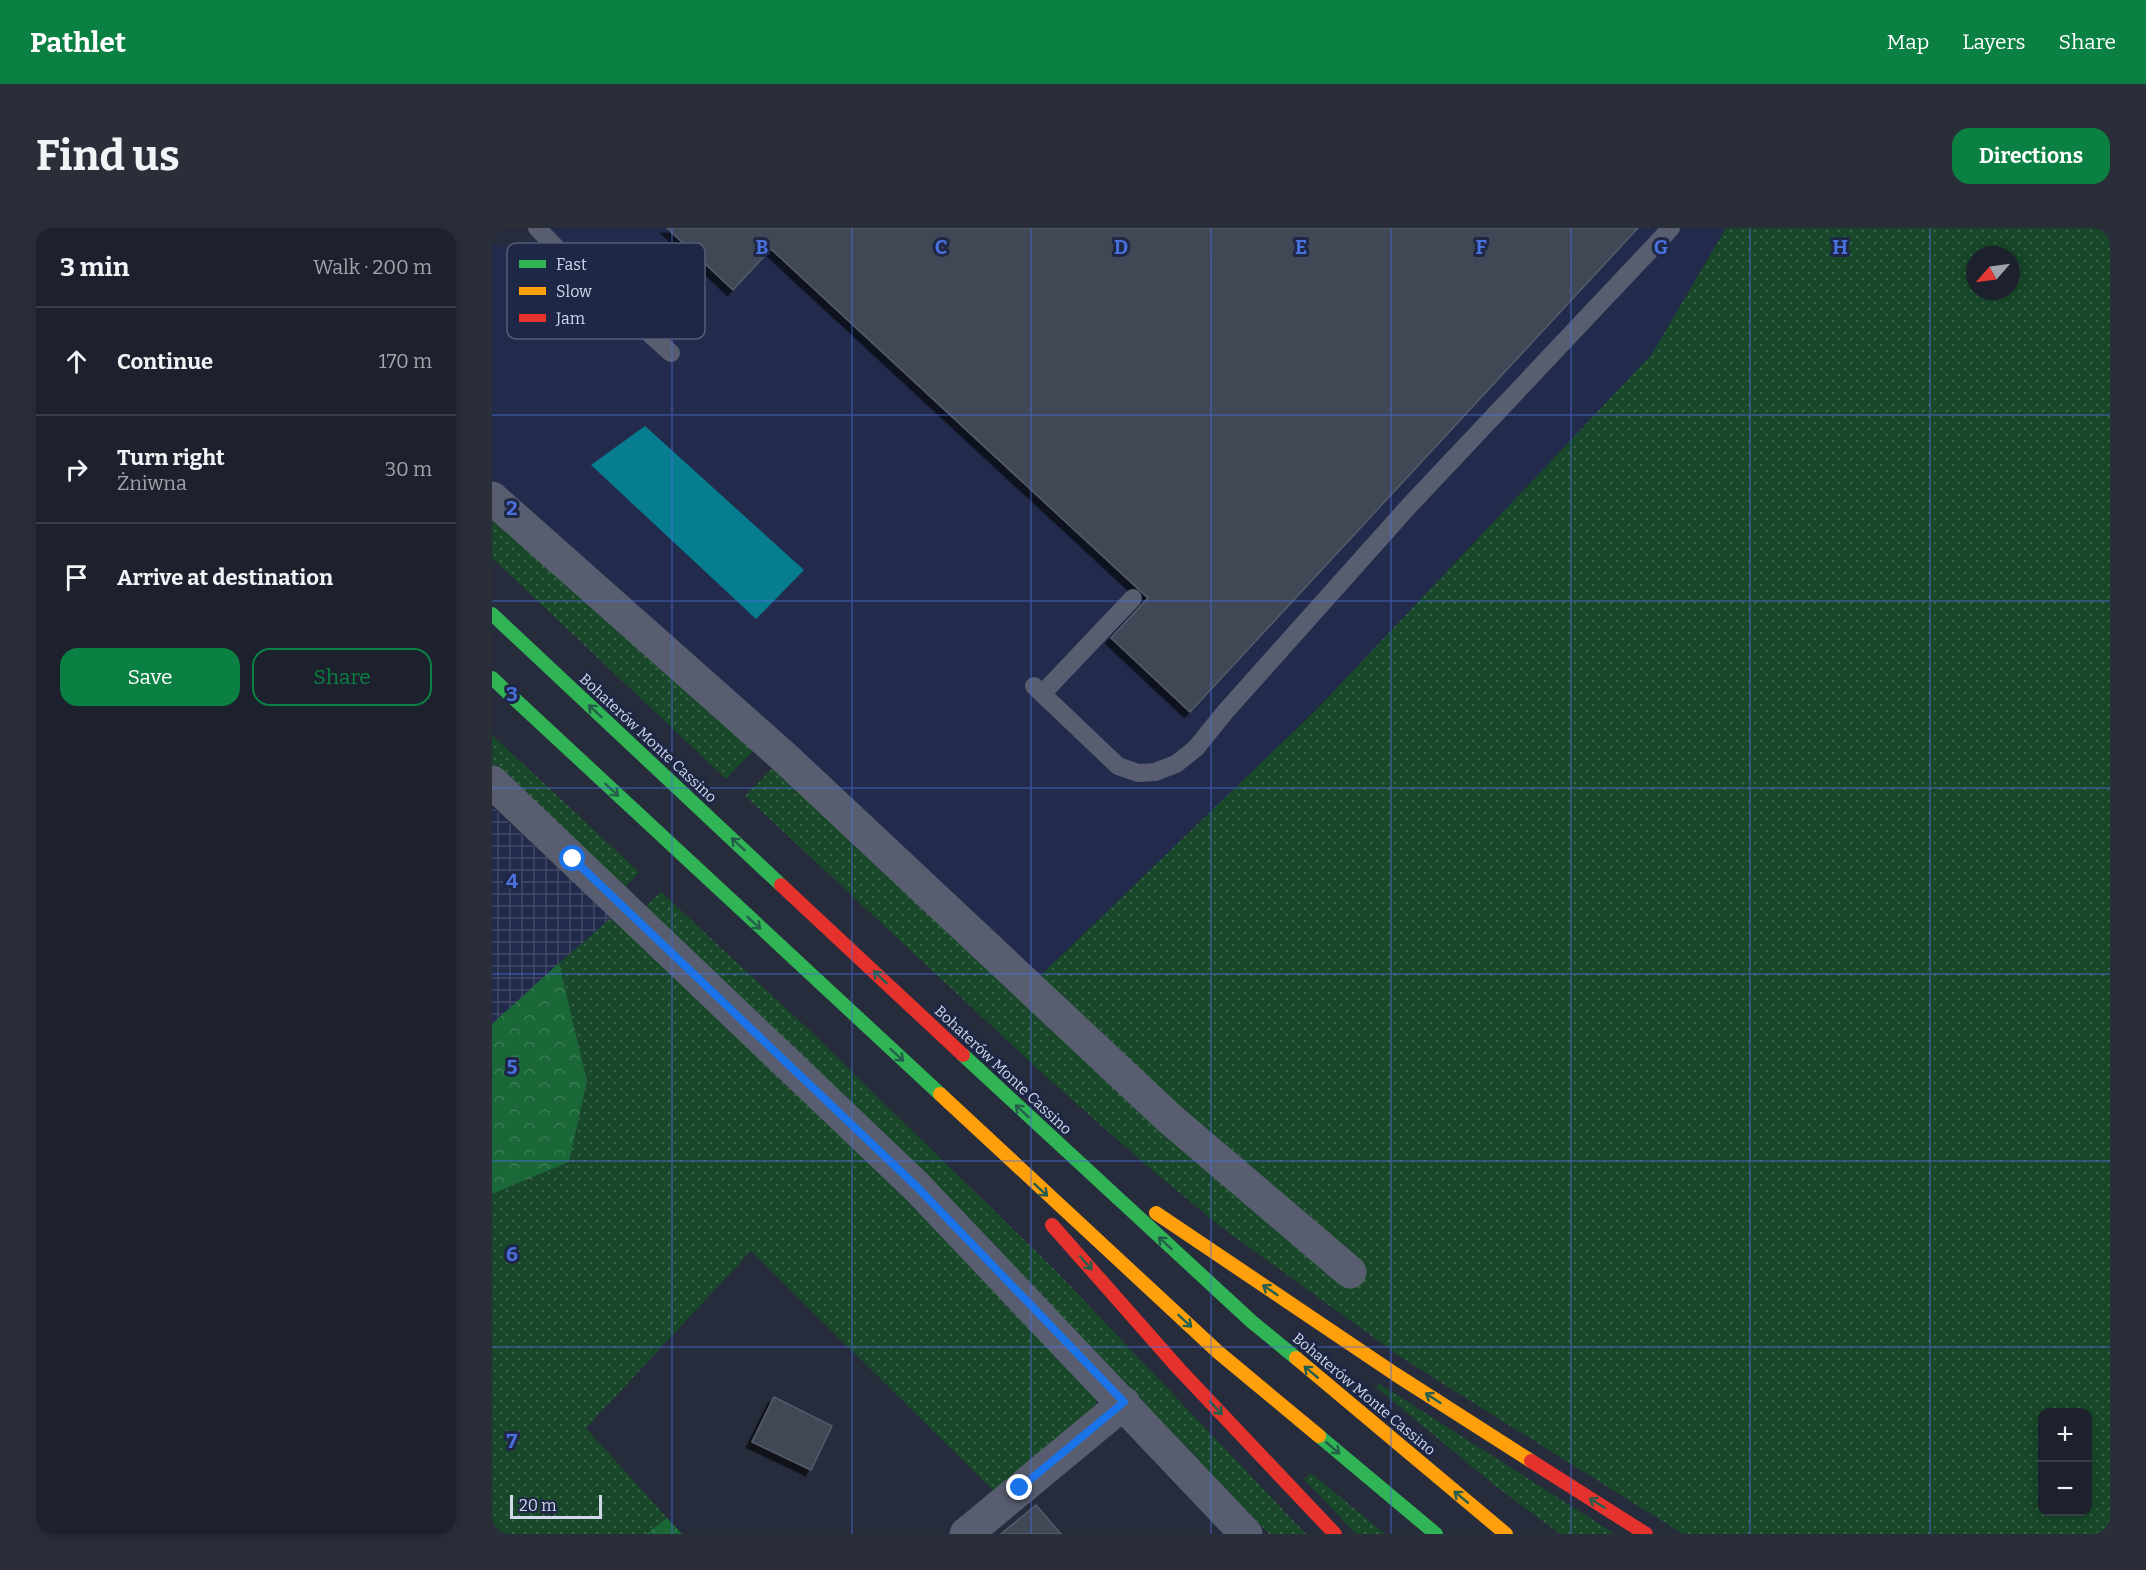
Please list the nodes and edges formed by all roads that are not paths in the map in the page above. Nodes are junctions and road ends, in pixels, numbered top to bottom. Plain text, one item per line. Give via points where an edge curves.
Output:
1 (537, 228) edge
2 (1671, 228) edge
3 (552, 243) edge
4 (655, 339) edge
5 (671, 353) dead end
6 (492, 498) edge
7 (1133, 598) dead end
8 (492, 614) edge
9 (492, 678) edge
10 (492, 782) edge
11 (921, 1078) junction
12 (1065, 1151) junction
13 (1015, 1184) dead end
14 (1039, 1210) dead end
15 (1350, 1272) dead end
16 (1124, 1402) junction
17 (966, 1534) edge
18 (1246, 1534) edge
19 (1335, 1534) edge
20 (1436, 1534) edge
21 (1506, 1534) edge
22 (1646, 1534) edge

1 - 3 lane
2 - 7 lane via 1409,506 1196,748 1176,764 1155,772 1138,773 1118,766 1038,690
4 - 5 lane
6 - 15 street via 784,757 1169,1118
12 -> 8 highway, Bohaterów Monte Cassino
9 -> 11 highway
10 - 16 street via 917,1187
11 - 13 highway
11 -> 20 highway via 1218,1352
21 -> 12 highway, Bohaterów Monte Cassino via 1251,1321
22 -> 12 highway via 1395,1374
14 -> 19 highway via 1179,1369
16 - 17 street
16 - 18 street

